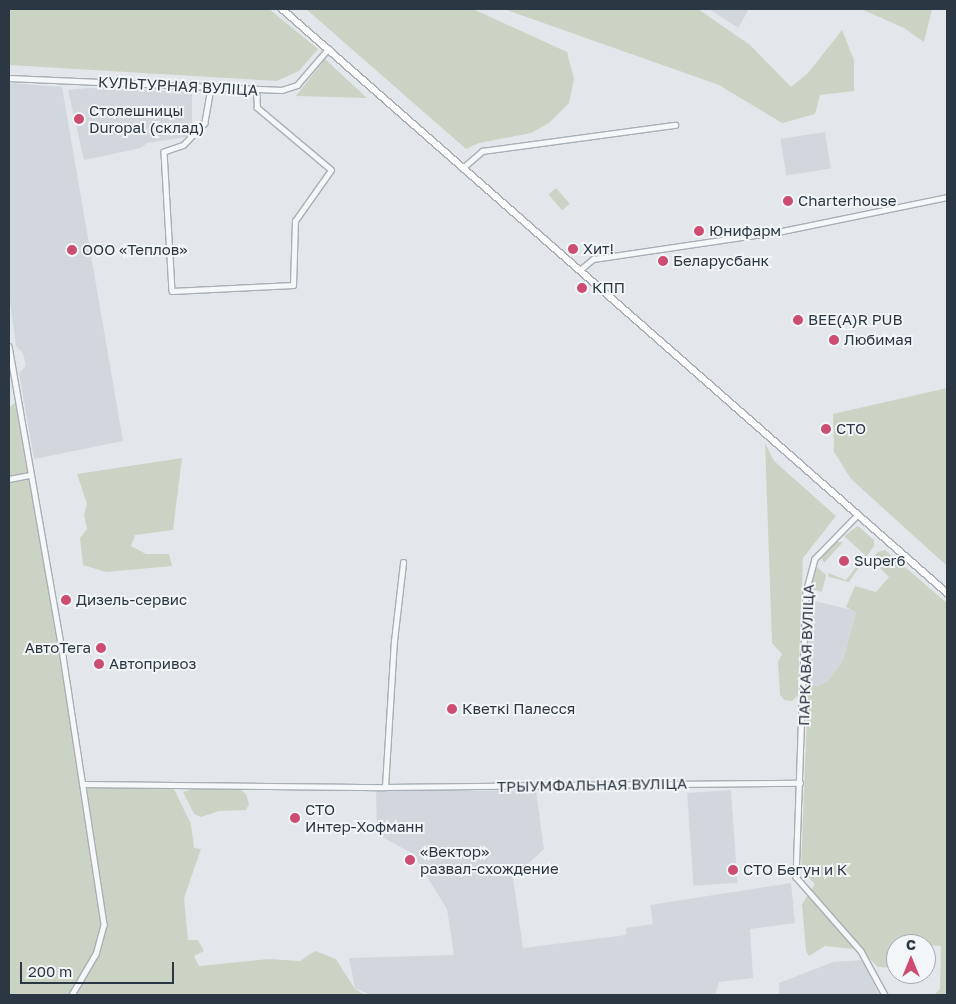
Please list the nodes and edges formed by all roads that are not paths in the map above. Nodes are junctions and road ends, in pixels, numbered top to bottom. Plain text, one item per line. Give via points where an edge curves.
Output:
1 (282, 9) edge
2 (329, 48) junction
3 (9, 78) edge
4 (211, 88) junction
5 (256, 90) junction
6 (675, 125) dead end
7 (465, 166) junction
8 (947, 197) edge
9 (580, 270) junction
10 (9, 346) edge
11 (30, 475) junction
12 (9, 479) edge
13 (858, 516) junction
14 (403, 563) dead end
15 (947, 593) edge
16 (800, 783) junction
17 (82, 784) junction
18 (385, 787) junction
19 (72, 995) edge
20 (885, 995) edge

1 - 2 main road
2 - 5 street, КУЛЬТУРНАЯ ВУЛІЦА via 297,85 282,90
2 - 7 main road
3 - 4 street, КУЛЬТУРНАЯ ВУЛІЦА
4 - 5 street, КУЛЬТУРНАЯ ВУЛІЦА
4 - 5 street via 205,123 184,145 164,152 172,291 293,285 294,221 331,170 257,108
6 - 7 street via 482,151
7 - 9 main road
8 - 9 street via 782,231 593,259
9 - 13 main road
10 - 11 street
11 - 12 street
11 - 17 street
13 - 15 main road
13 - 16 street, ПАРКАВАЯ ВУЛІЦА via 817,555 809,576
14 - 18 street via 394,641
16 - 18 street, ТРЫУМФАЛЬНАЯ ВУЛІЦА
16 - 20 street, ПАРКАВАЯ ВУЛІЦА via 796,877 861,950 874,969
17 - 18 street, ТРЫУМФАЛЬНАЯ ВУЛІЦА
17 - 19 street via 104,928 96,954

